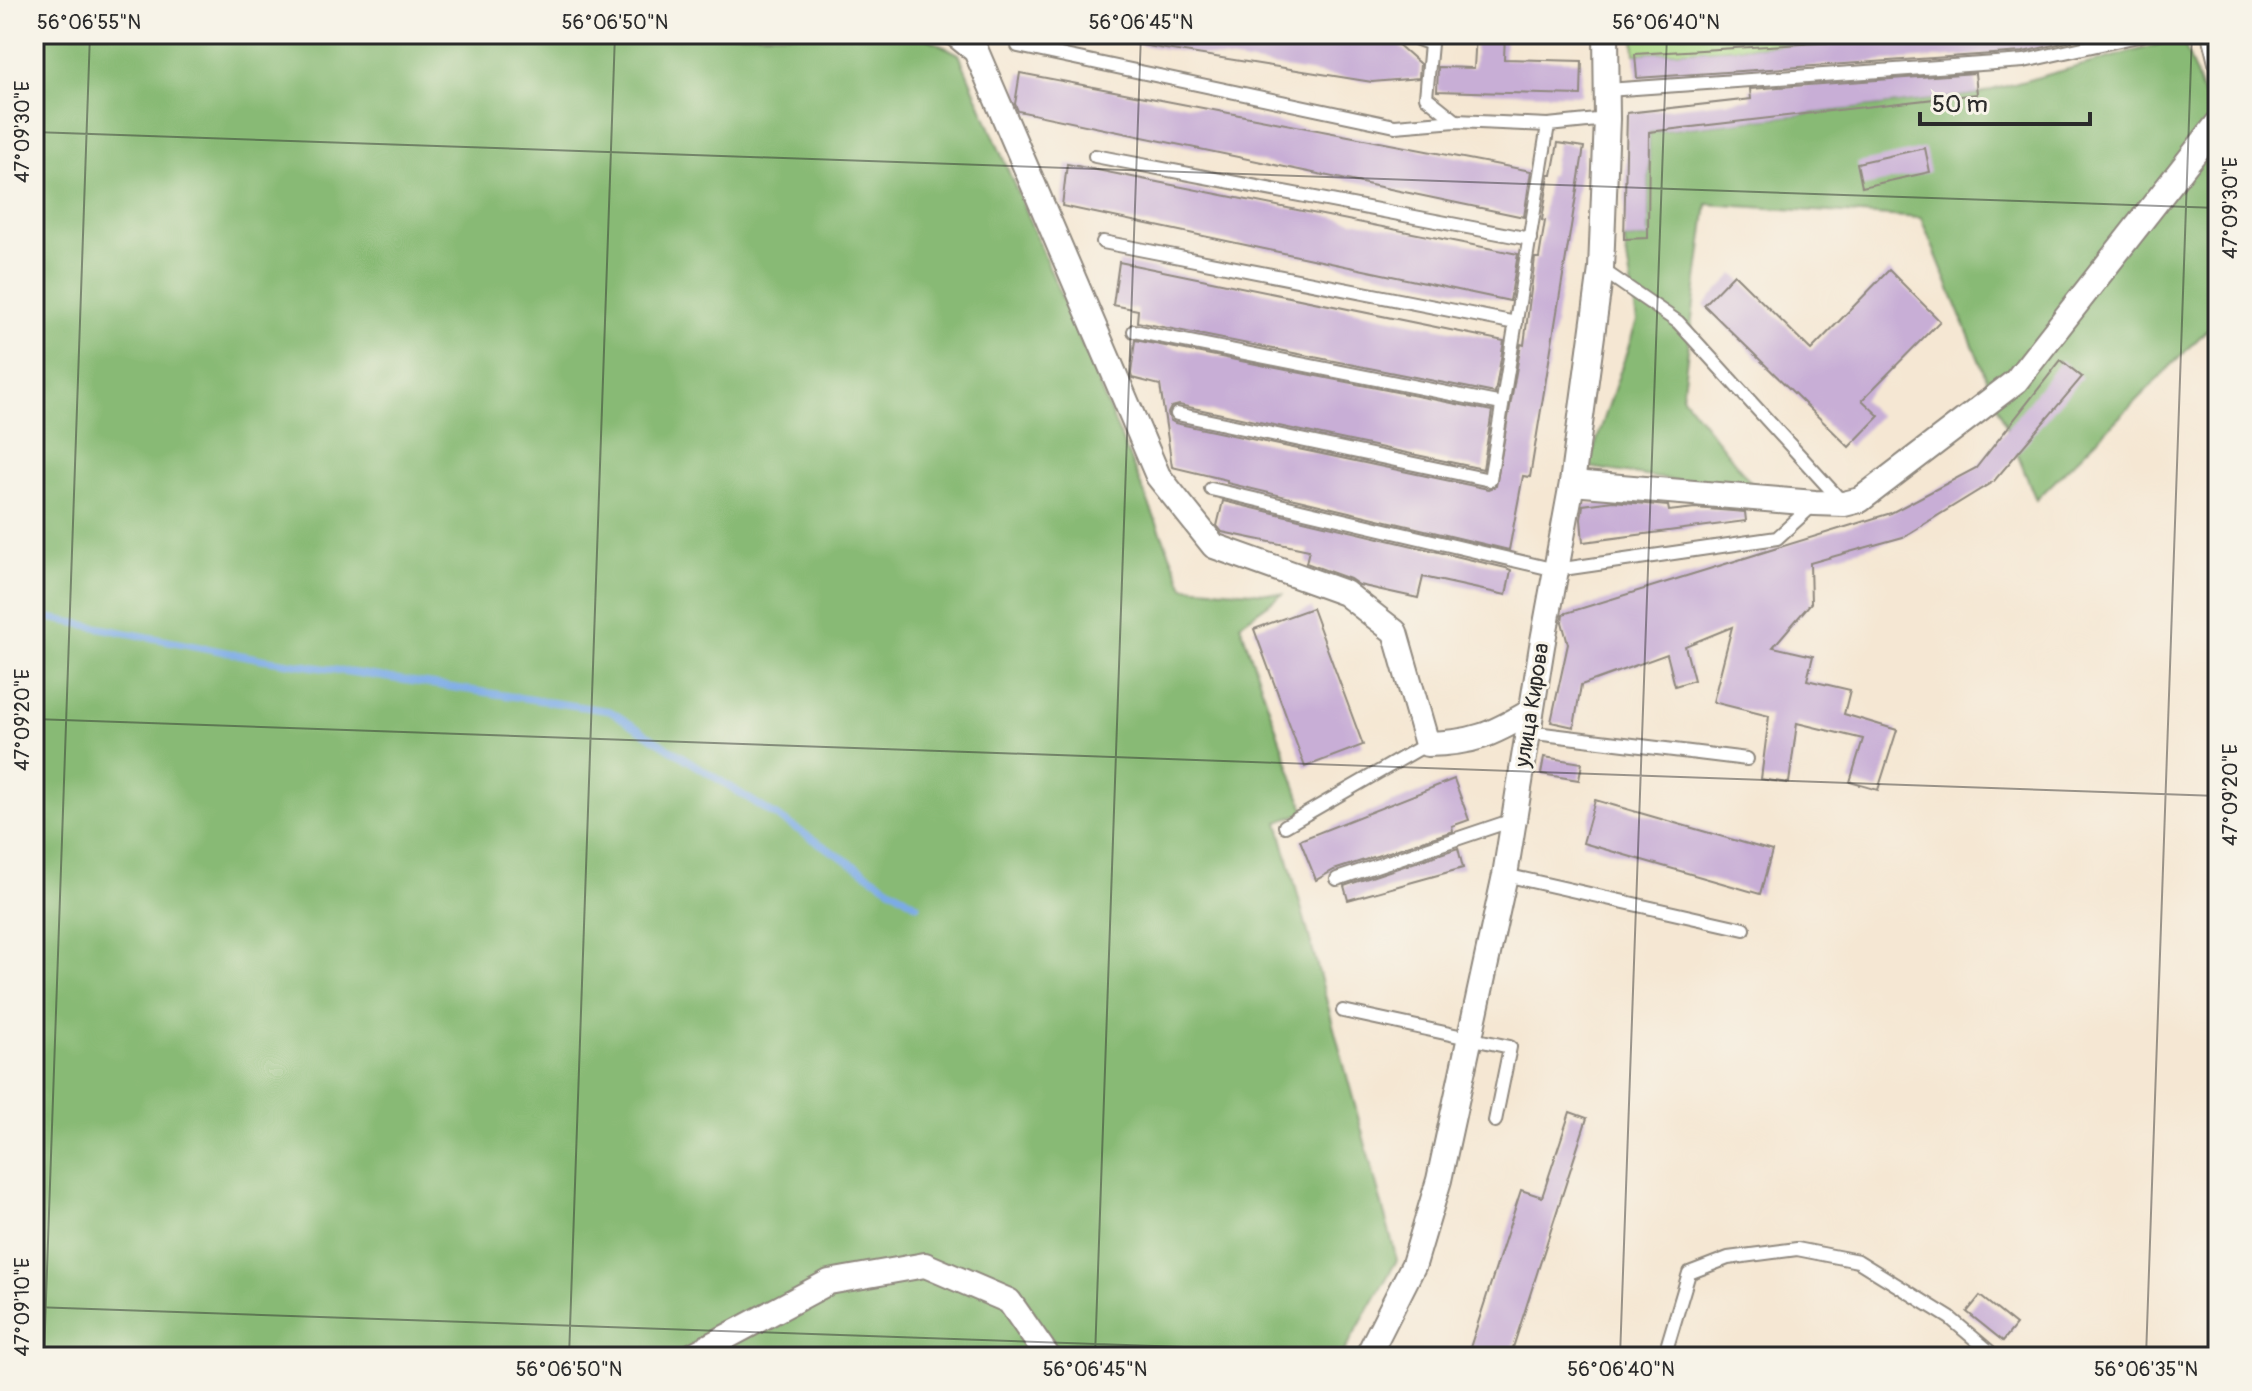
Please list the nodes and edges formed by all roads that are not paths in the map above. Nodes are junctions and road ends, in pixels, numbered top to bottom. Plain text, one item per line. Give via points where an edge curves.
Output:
1 (955, 34) edge
2 (1405, 34) edge
3 (1606, 34) edge
4 (2147, 34) edge
5 (2208, 34) edge
6 (1018, 46) dead end
7 (2218, 75) edge
8 (1607, 90) junction
9 (1607, 119) junction
10 (1456, 121) junction
11 (2218, 123) edge
12 (1548, 125) junction
13 (1095, 156) dead end
14 (1530, 239) junction
15 (1103, 242) dead end
16 (1601, 269) junction
17 (1516, 323) junction
18 (1134, 331) dead end
19 (1502, 404) junction
20 (1177, 414) dead end
21 (1572, 483) junction
22 (1211, 489) dead end
23 (1815, 503) junction
24 (1844, 504) junction
25 (1556, 570) junction
26 (1529, 722) junction
27 (1427, 744) junction
28 (1747, 759) dead end
29 (1513, 820) junction
30 (1285, 826) dead end
31 (1505, 875) junction
32 (1337, 879) dead end
33 (1744, 929) dead end
34 (1343, 1011) dead end
35 (1472, 1037) junction
36 (1495, 1121) dead end
37 (689, 1357) edge
38 (1048, 1357) edge
39 (1367, 1357) edge
40 (1664, 1357) edge
41 (1996, 1357) edge

1 - 27 street via 976,51 1158,476 1214,546 1345,593 1395,632
2 - 10 lane via 1431,44 1426,97
3 - 8 street, улица Кирова
4 - 8 lane via 2024,61
5 - 7 lane
6 - 10 lane via 1395,126
8 - 9 street, улица Кирова
9 - 12 lane
9 - 16 street, улица Кирова
10 - 12 lane
11 - 24 street via 2016,381 1860,500
12 - 14 lane
13 - 14 lane
14 - 17 lane
15 - 17 lane
16 - 21 street, улица Кирова
16 - 24 lane via 1678,322
17 - 19 lane
18 - 19 lane
19 - 20 lane via 1490,480
21 - 23 street
21 - 25 street, улица Кирова
22 - 25 lane
23 - 24 street
23 - 25 lane via 1777,538
25 - 26 street, улица Кирова
26 - 27 street via 1459,744
26 - 28 lane
26 - 29 street, улица Кирова
27 - 30 lane
29 - 31 street, улица Кирова
29 - 32 lane
31 - 33 lane
31 - 35 street, улица Кирова
34 - 35 lane
35 - 36 lane via 1510,1047
35 - 39 street, улица Кирова via 1414,1264
37 - 38 street via 829,1282 925,1265 1009,1301
40 - 41 lane via 1689,1273 1728,1258 1797,1249 1858,1261 1950,1318

